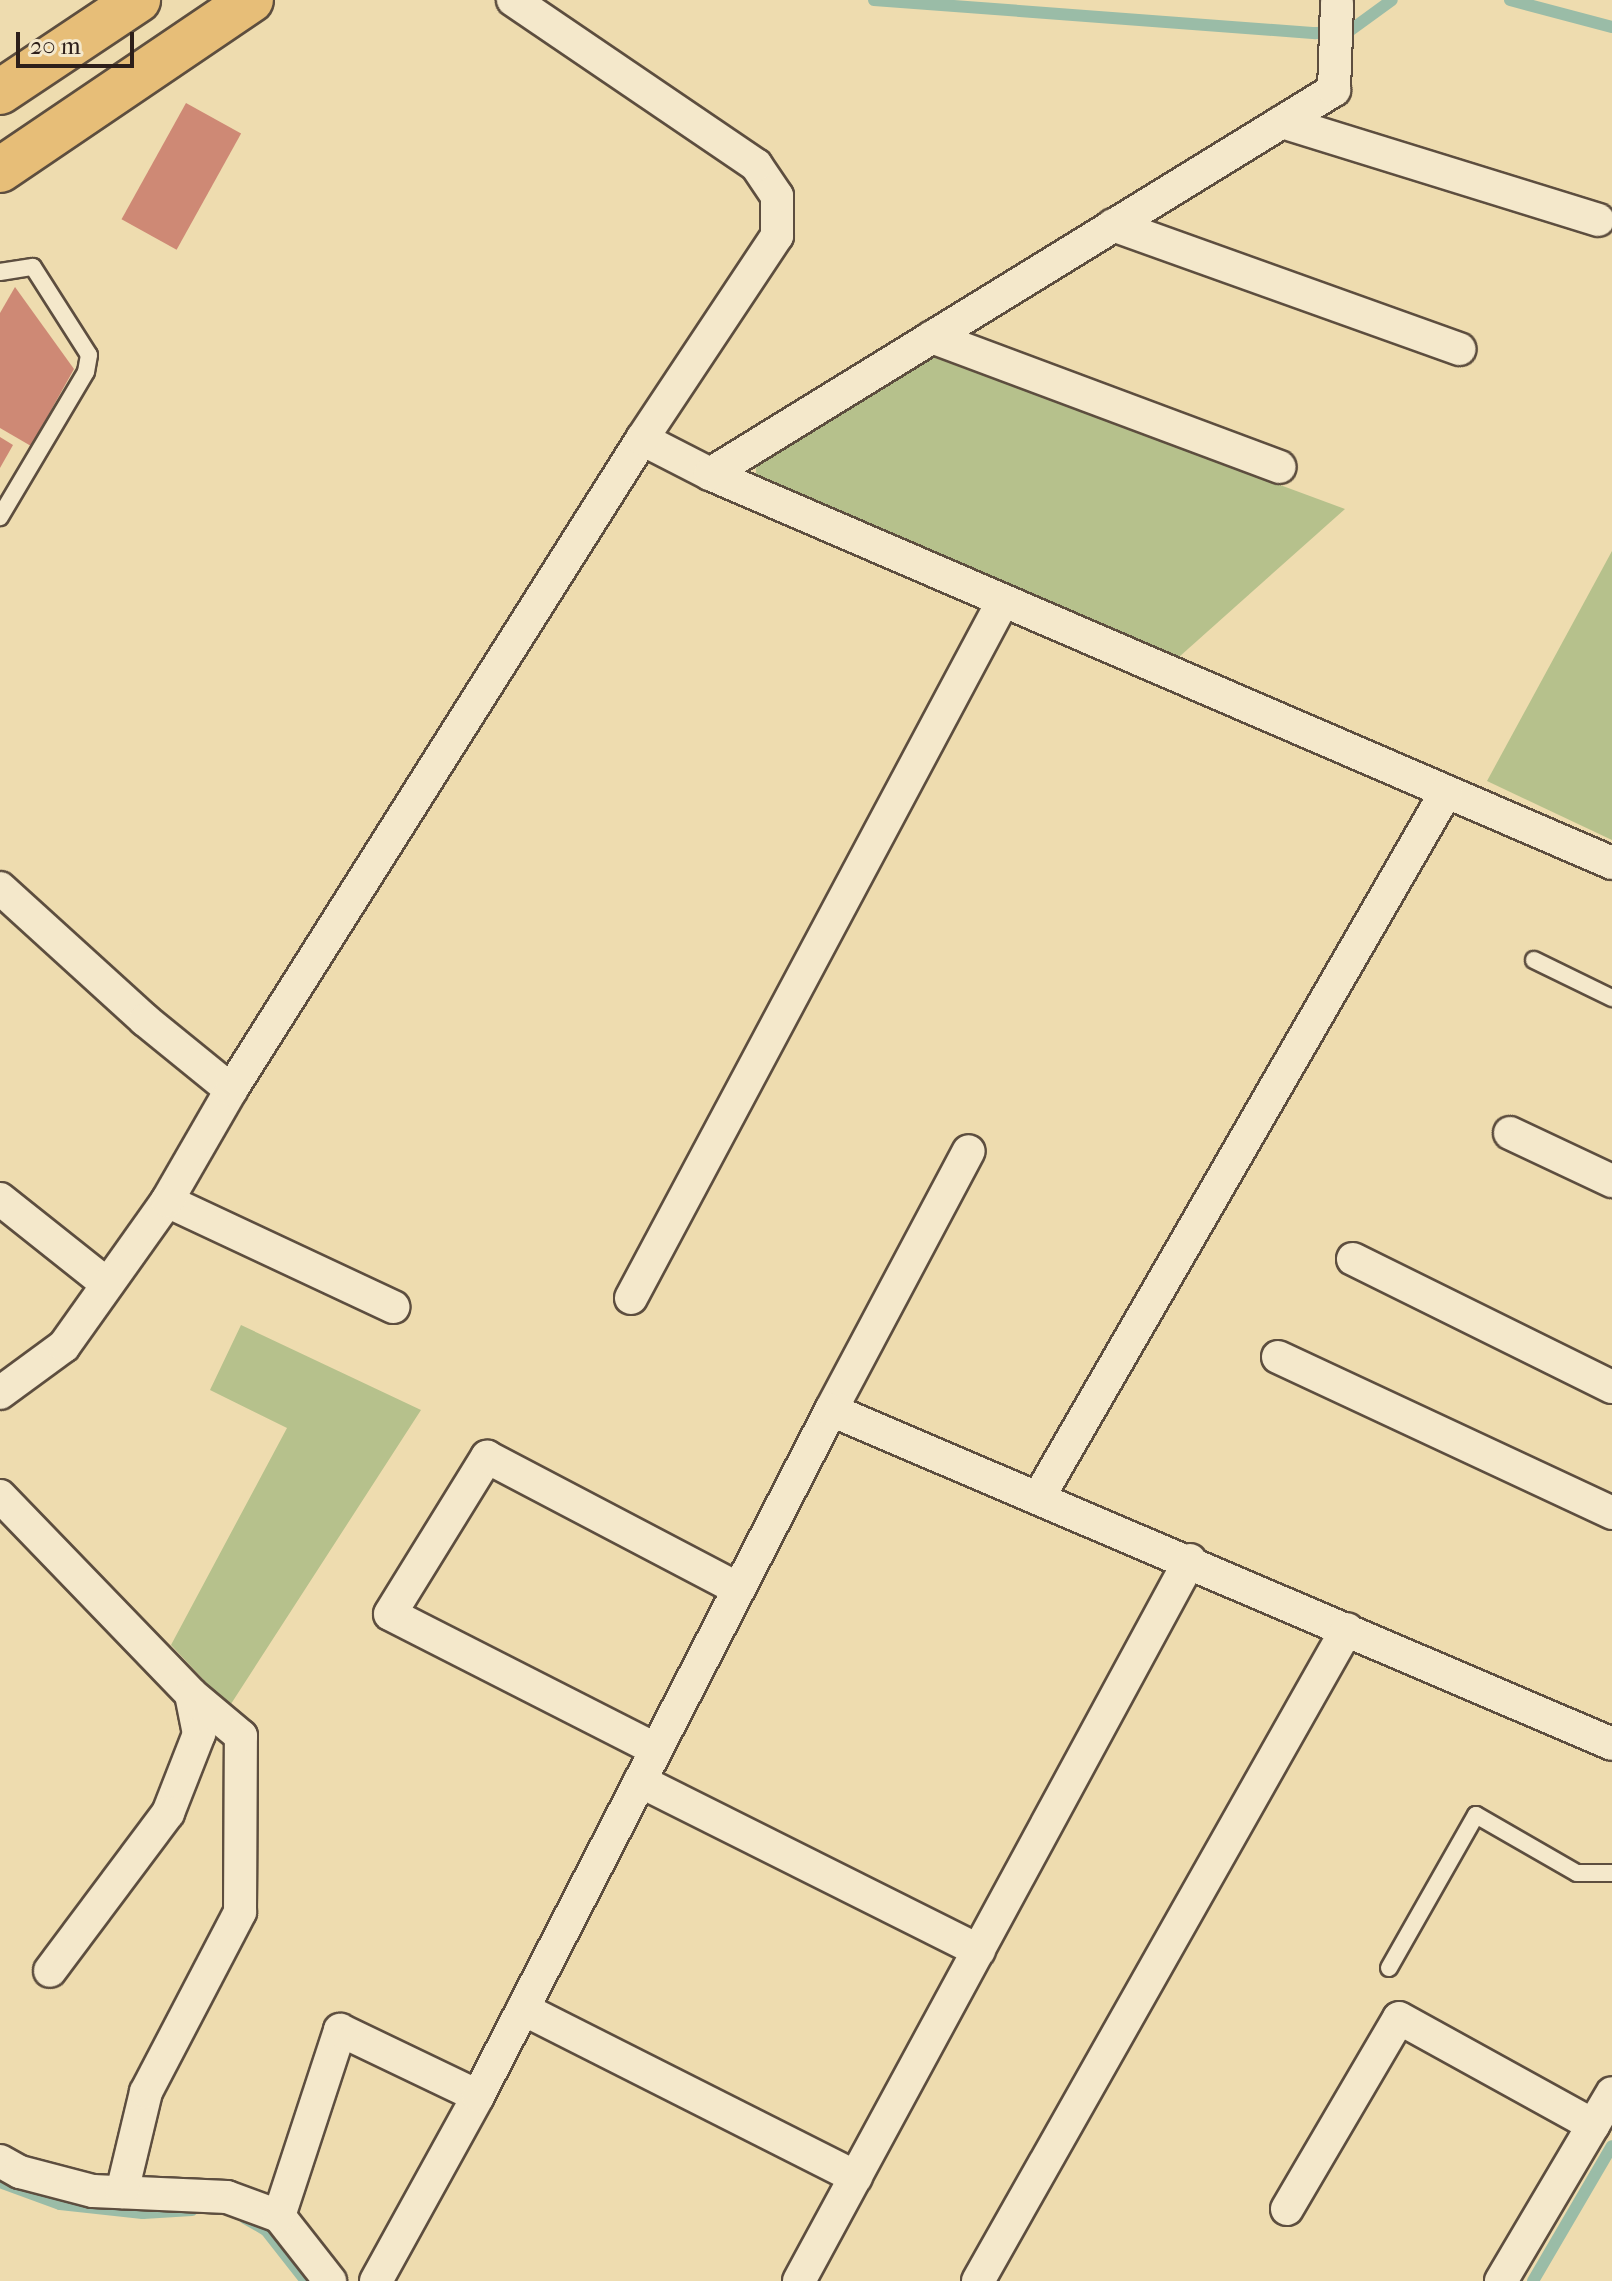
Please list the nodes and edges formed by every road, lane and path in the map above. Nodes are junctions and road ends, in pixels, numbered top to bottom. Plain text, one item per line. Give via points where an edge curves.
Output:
1 (138, 0) edge
2 (251, 0) edge
3 (513, 0) edge
4 (1337, 25) dead end
5 (0, 92) edge
6 (1282, 122) junction
7 (0, 170) edge
8 (1598, 220) dead end
9 (1113, 225) junction
10 (0, 272) edge
11 (932, 337) junction
12 (1459, 349) dead end
13 (642, 439) junction
14 (1280, 467) dead end
15 (710, 474) junction
16 (0, 517) edge
17 (1003, 601) junction
18 (1446, 792) junction
19 (1612, 863) edge
20 (0, 888) edge
21 (1534, 960) dead end
22 (1612, 998) edge
23 (231, 1090) junction
24 (1510, 1133) dead end
25 (969, 1151) dead end
26 (1612, 1181) edge
27 (0, 1199) edge
28 (167, 1201) junction
29 (1353, 1259) dead end
30 (107, 1284) junction
31 (631, 1298) dead end
32 (393, 1307) dead end
33 (1278, 1357) dead end
34 (1612, 1387) edge
35 (0, 1393) edge
36 (831, 1410) junction
37 (1040, 1495) junction
38 (0, 1496) edge
39 (1612, 1513) edge
40 (1190, 1560) junction
41 (738, 1589) junction
42 (1347, 1629) junction
43 (191, 1694) junction
44 (1612, 1744) edge
45 (655, 1749) junction
46 (640, 1781) junction
47 (1612, 1873) edge
48 (979, 1951) junction
49 (1389, 1968) dead end
50 (50, 1971) dead end
51 (523, 2009) junction
52 (1612, 2093) edge
53 (478, 2096) junction
54 (1593, 2125) junction
55 (0, 2161) edge
56 (856, 2177) junction
57 (122, 2192) junction
58 (1287, 2209) dead end
59 (279, 2216) junction
60 (330, 2281) edge
61 (376, 2281) edge
62 (799, 2281) edge
63 (978, 2281) edge
64 (1501, 2281) edge

1 - 5 main road
2 - 7 main road
3 - 13 street via 726,141 756,165 777,196 777,236
4 - 6 street via 1334,90
6 - 8 street
6 - 9 street
9 - 11 street
9 - 12 street
10 - 16 lane via 33,267 89,355 86,372
11 - 14 street
11 - 15 street
13 - 15 street
13 - 23 street
15 - 17 street
17 - 18 street
17 - 31 street
18 - 19 street
18 - 37 street
20 - 23 street
21 - 22 lane
23 - 28 street
24 - 26 street
25 - 36 street
27 - 30 street
28 - 30 street
28 - 32 street
29 - 34 street
30 - 35 street via 64,1346
33 - 39 street
36 - 37 street
36 - 41 street
37 - 40 street
38 - 43 street
40 - 42 street
40 - 48 street
41 - 45 street
41 - 45 street via 487,1457 390,1614
42 - 44 street
42 - 63 street
43 - 50 street via 199,1734 168,1813
43 - 57 street via 241,1736 240,1912 146,2092
45 - 46 street
46 - 48 street
46 - 51 street
47 - 49 lane via 1577,1873 1476,1815
48 - 56 street
51 - 53 street
51 - 56 street
52 - 54 street
53 - 59 street via 340,2030
53 - 61 street
54 - 58 street via 1399,2018
54 - 64 street
55 - 57 street via 93,2191
56 - 62 street
57 - 59 street via 227,2197
59 - 60 street

